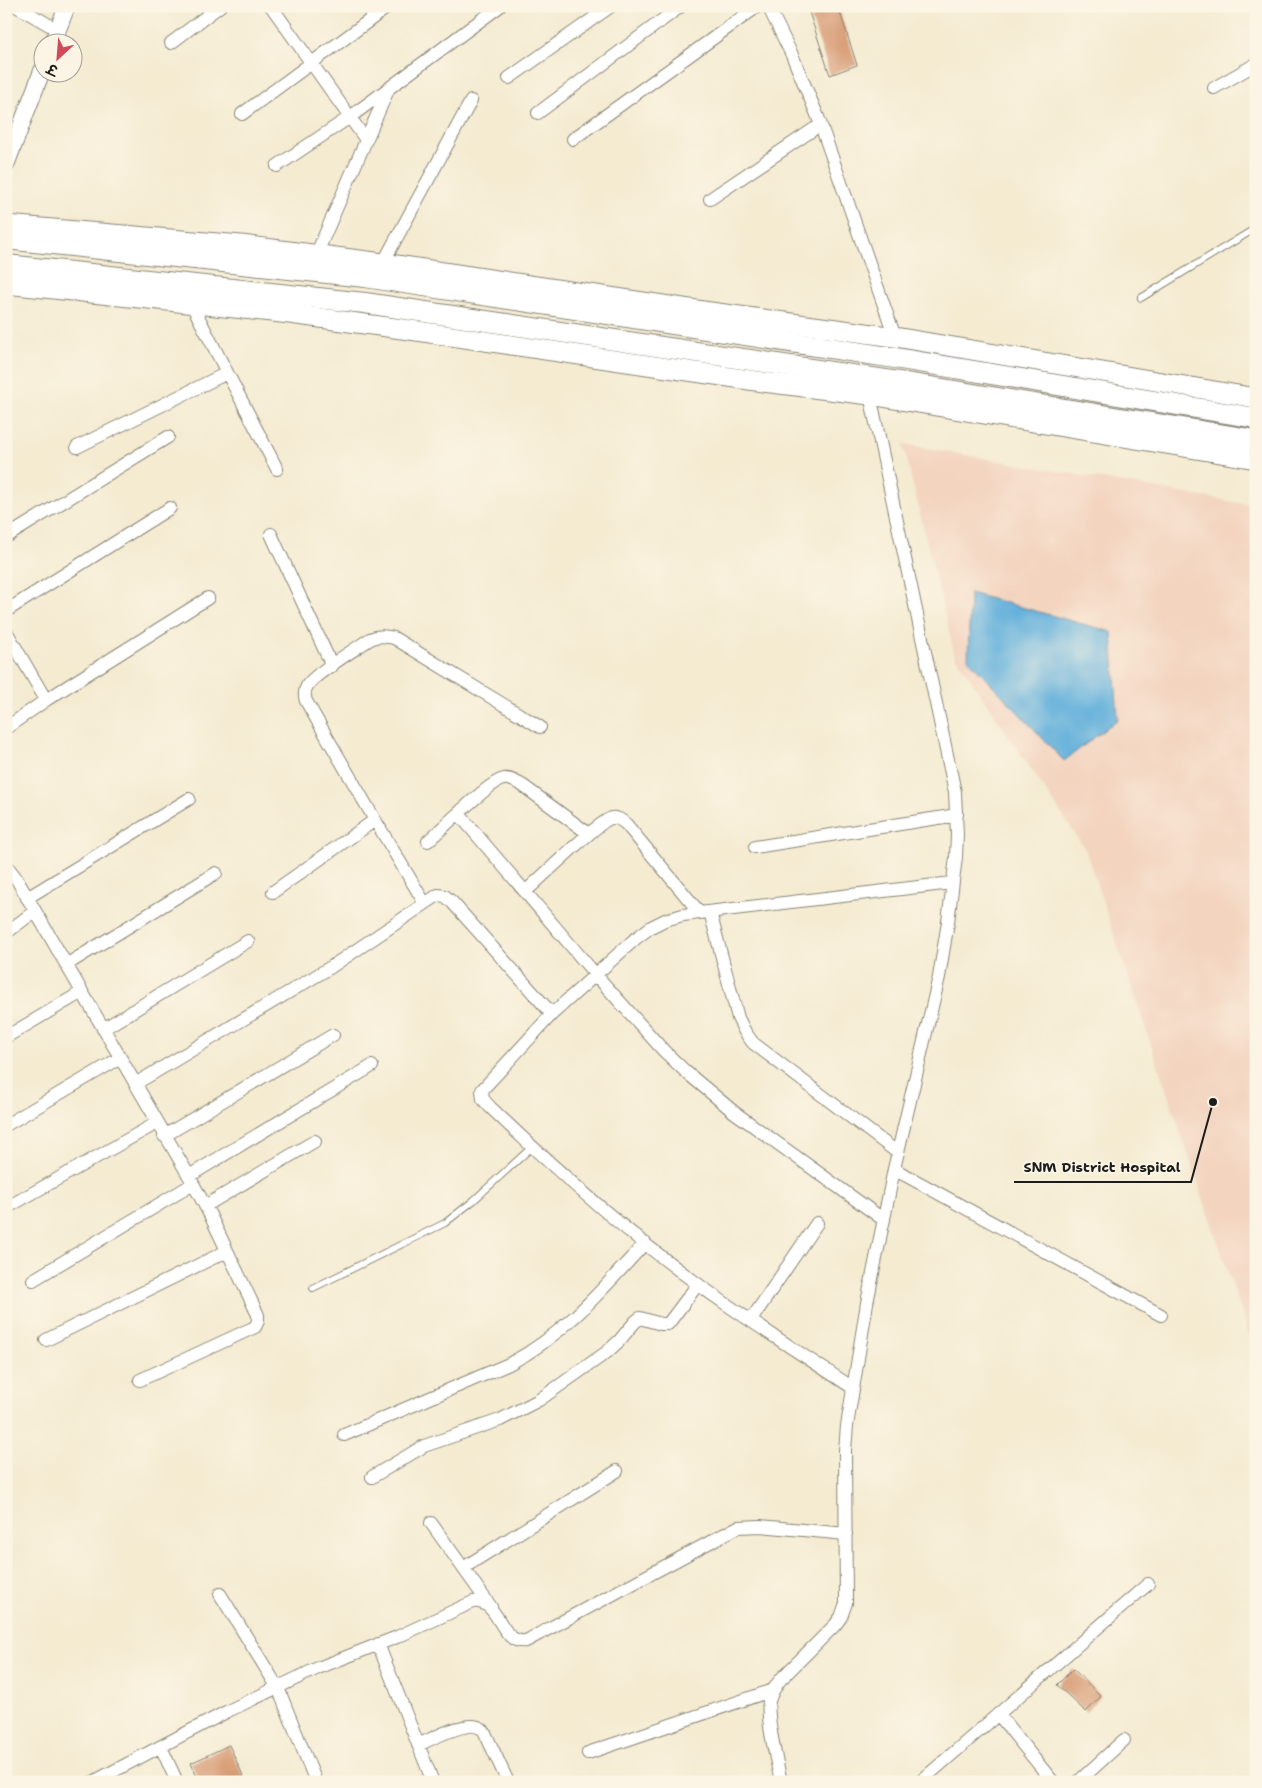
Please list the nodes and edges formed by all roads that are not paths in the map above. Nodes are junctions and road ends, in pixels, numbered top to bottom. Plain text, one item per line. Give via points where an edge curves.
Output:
1 (16, 6) edge
2 (67, 6) edge
3 (220, 6) edge
4 (389, 6) edge
5 (500, 6) edge
6 (612, 6) edge
7 (681, 6) edge
8 (758, 6) edge
9 (768, 6) edge
10 (276, 8) edge
11 (51, 32) edge
12 (57, 32) edge
13 (171, 43) dead end
14 (312, 64) junction
15 (1256, 64) edge
16 (509, 78) dead end
17 (38, 82) edge
18 (389, 87) junction
19 (1214, 88) dead end
20 (471, 101) dead end
21 (538, 113) dead end
22 (242, 114) dead end
23 (350, 117) junction
24 (820, 125) junction
25 (573, 139) dead end
26 (366, 140) junction
27 (6, 165) edge
28 (277, 166) dead end
29 (710, 199) dead end
30 (6, 225) edge
31 (1256, 228) edge
32 (6, 239) edge
33 (316, 254) junction
34 (383, 263) junction
35 (6, 265) edge
36 (6, 284) edge
37 (1141, 298) dead end
38 (191, 304) junction
39 (895, 338) junction
40 (227, 373) junction
41 (870, 395) junction
42 (1256, 398) edge
43 (1256, 418) edge
44 (168, 437) dead end
45 (1256, 440) edge
46 (76, 447) dead end
47 (1256, 459) edge
48 (277, 469) dead end
49 (170, 508) dead end
50 (271, 534) dead end
51 (6, 537) edge
52 (208, 598) dead end
53 (6, 611) edge
54 (6, 631) edge
55 (332, 666) junction
56 (46, 700) junction
57 (540, 727) dead end
58 (6, 728) edge
59 (189, 798) dead end
60 (459, 814) junction
61 (957, 815) junction
62 (374, 820) junction
63 (589, 834) junction
64 (428, 841) dead end
65 (755, 848) dead end
66 (6, 865) edge
67 (216, 873) dead end
68 (952, 883) junction
69 (526, 891) junction
70 (273, 892) dead end
71 (27, 898) junction
72 (424, 902) junction
73 (35, 912) junction
74 (705, 913) junction
75 (6, 934) edge
76 (248, 941) dead end
77 (66, 965) junction
78 (595, 974) junction
79 (82, 992) junction
80 (552, 1014) junction
81 (103, 1029) junction
82 (333, 1035) dead end
83 (6, 1037) edge
84 (120, 1058) junction
85 (372, 1066) dead end
86 (135, 1084) junction
87 (157, 1123) junction
88 (6, 1125) edge
89 (164, 1136) junction
90 (315, 1141) dead end
91 (532, 1148) junction
92 (898, 1153) junction
93 (894, 1169) junction
94 (191, 1180) junction
95 (205, 1206) junction
96 (6, 1208) edge
97 (884, 1220) junction
98 (817, 1223) dead end
99 (645, 1243) junction
100 (227, 1250) junction
101 (33, 1280) dead end
102 (698, 1284) junction
103 (313, 1288) dead end
104 (1161, 1315) dead end
105 (751, 1320) junction
106 (46, 1340) dead end
107 (140, 1380) dead end
108 (853, 1388) junction
109 (344, 1435) dead end
110 (617, 1470) dead end
111 (372, 1476) dead end
112 (430, 1523) dead end
113 (846, 1534) junction
114 (463, 1568) junction
115 (1148, 1584) dead end
116 (220, 1594) dead end
117 (492, 1609) junction
118 (378, 1644) junction
119 (278, 1688) junction
120 (773, 1690) junction
121 (998, 1714) junction
122 (1124, 1740) dead end
123 (418, 1745) junction
124 (161, 1747) junction
125 (588, 1753) dead end
126 (94, 1782) edge
127 (177, 1782) edge
128 (316, 1782) edge
129 (433, 1782) edge
130 (508, 1782) edge
131 (781, 1782) edge
132 (920, 1782) edge
133 (1053, 1782) edge
134 (1078, 1782) edge

1 - 11 street
2 - 12 street
3 - 13 street
4 - 14 street
5 - 18 street
6 - 16 street
7 - 21 street
8 - 25 street
9 - 24 street
10 - 14 street
14 - 22 street
14 - 23 street
15 - 19 street
17 - 27 street
18 - 23 street
18 - 26 street
20 - 34 street
23 - 26 street
23 - 28 street
24 - 29 street
24 - 39 street
26 - 33 street
30 - 33 main road
31 - 37 lane
32 - 43 main road via 365,277
33 - 34 main road
34 - 39 main road
35 - 45 main road via 365,303 899,382
36 - 38 main road
38 - 40 street
38 - 41 main road via 408,329
39 - 42 main road
40 - 46 street
40 - 48 street
41 - 47 main road
41 - 61 street via 954,785
44 - 51 street
49 - 53 street
50 - 55 street
52 - 56 street
54 - 56 street
55 - 57 street via 376,636 394,638
55 - 62 street via 309,682 304,695
56 - 58 street
59 - 71 street
60 - 63 street via 491,785 504,779 513,780
60 - 64 street
60 - 69 street
61 - 65 street
61 - 68 street
62 - 70 street
62 - 72 street
63 - 69 street
63 - 74 street via 611,818 619,818
66 - 71 street
67 - 77 street
68 - 74 street
68 - 92 street via 939,977
69 - 78 street
71 - 73 street
72 - 80 street via 438,894 452,902
72 - 86 street via 331,967
73 - 75 street
73 - 77 street
74 - 78 street via 665,920 651,927
74 - 92 street via 738,1018 753,1043
76 - 81 street
77 - 79 street
78 - 80 street
78 - 97 street via 663,1050 700,1084
79 - 81 street
79 - 83 street
80 - 91 street via 482,1090 483,1099
81 - 84 street
82 - 89 street
84 - 86 street
84 - 88 street
85 - 94 street
86 - 87 street
87 - 89 street
87 - 96 street
89 - 94 street
90 - 95 street
91 - 99 street
91 - 103 lane via 445,1223
92 - 93 street
93 - 97 street
93 - 104 street
94 - 95 street
94 - 101 street
95 - 100 street
97 - 108 street
98 - 105 street
99 - 102 street
99 - 109 street via 581,1312 527,1355
100 - 106 street
100 - 107 street via 258,1315 255,1326
102 - 105 street
102 - 111 street via 668,1324 640,1318 607,1352 539,1400 500,1420 424,1446
105 - 108 street
108 - 113 street via 845,1450
110 - 114 street
112 - 114 street
113 - 117 street via 738,1527 526,1641 513,1639
113 - 120 street via 846,1603 841,1617
114 - 117 street
115 - 121 street
116 - 119 street
117 - 118 street via 479,1601 473,1602
118 - 119 street
118 - 123 street
119 - 124 street
119 - 128 street
120 - 125 street
120 - 131 street via 768,1713
121 - 132 street
121 - 133 street
122 - 134 street
123 - 129 street
123 - 130 street via 466,1725 476,1726 486,1735
124 - 126 street
124 - 127 street

